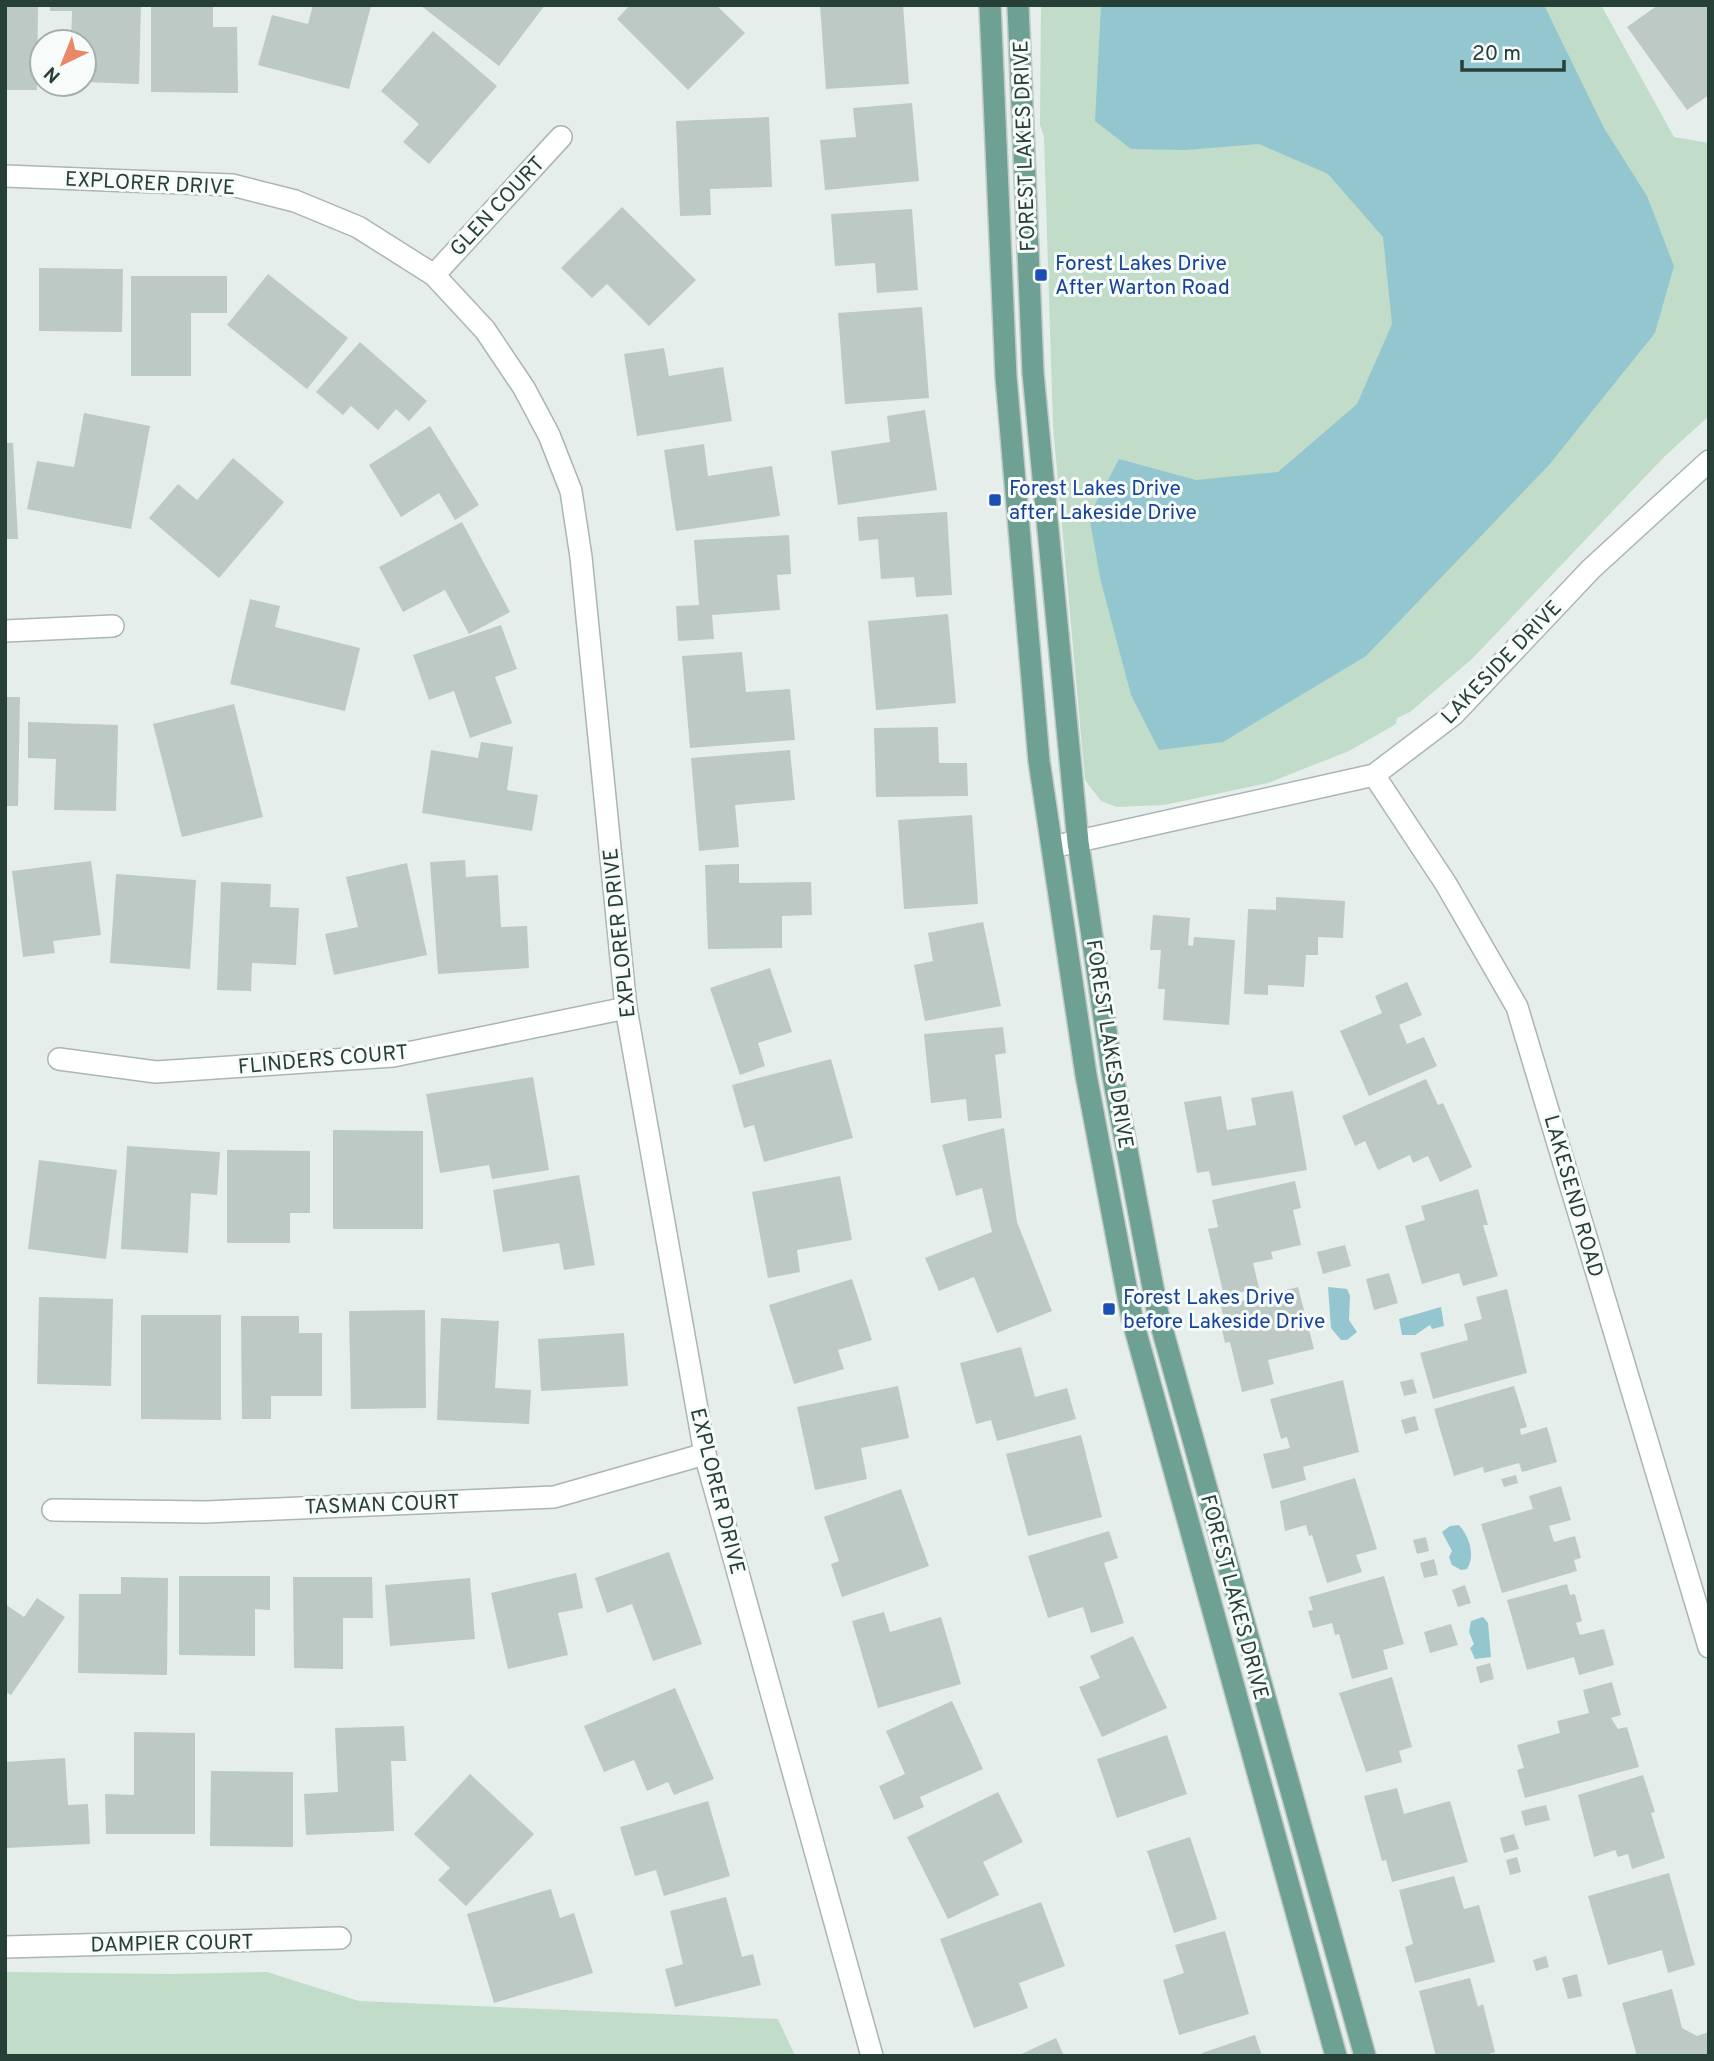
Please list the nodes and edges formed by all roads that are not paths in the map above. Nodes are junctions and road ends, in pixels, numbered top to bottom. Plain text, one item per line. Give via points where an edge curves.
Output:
1 (990, 5) edge
2 (1018, 5) edge
3 (561, 137) dead end
4 (5, 176) edge
5 (434, 275) junction
6 (1709, 461) edge
7 (113, 626) dead end
8 (5, 631) edge
9 (1374, 775) junction
10 (1079, 842) junction
11 (1052, 847) junction
12 (626, 1008) junction
13 (59, 1059) dead end
14 (705, 1454) junction
15 (53, 1510) dead end
16 (1702, 1595) edge
17 (1709, 1647) edge
18 (340, 1938) dead end
19 (5, 1947) edge
20 (872, 2056) edge
21 (1336, 2056) edge
22 (1364, 2056) edge

1 - 11 main road, FOREST LAKES DRIVE via 1006,377 1040,761
2 - 10 main road, FOREST LAKES DRIVE via 1033,373
3 - 5 street, GLEN COURT
4 - 5 street, EXPLORER DRIVE via 232,185 295,201 358,228
5 - 12 street, EXPLORER DRIVE via 485,330 524,388 571,491
6 - 9 street, LAKESIDE DRIVE via 1591,569 1453,715
7 - 8 street
9 - 10 street, LAKESIDE DRIVE
9 - 16 street, LAKESEND ROAD via 1446,884 1517,1007
10 - 11 street, LAKESIDE DRIVE
10 - 22 main road, FOREST LAKES DRIVE via 1112,1071 1158,1314
11 - 21 main road, FOREST LAKES DRIVE via 1086,1075 1132,1318
12 - 13 street, FLINDERS COURT via 393,1056 156,1072
12 - 14 street, EXPLORER DRIVE
14 - 15 street, TASMAN COURT via 554,1497 206,1512
14 - 20 street, EXPLORER DRIVE
16 - 17 street, LAKESEND ROAD
18 - 19 street, DAMPIER COURT

